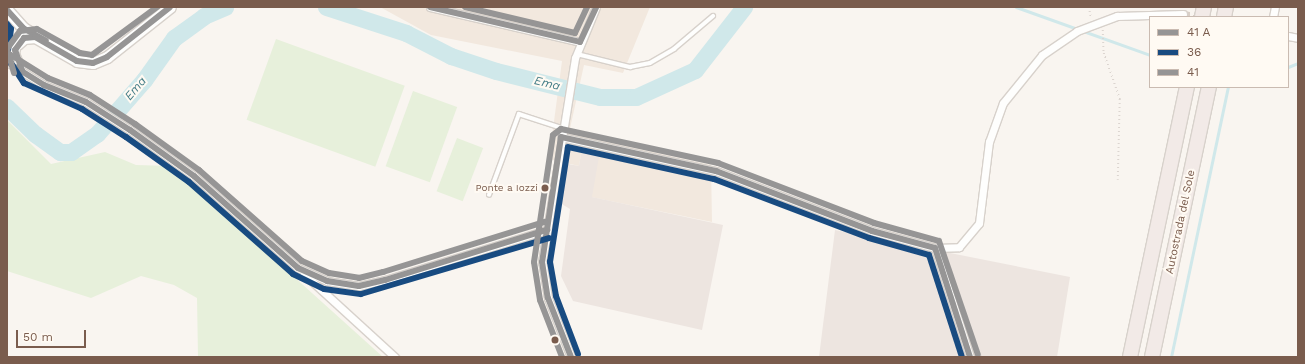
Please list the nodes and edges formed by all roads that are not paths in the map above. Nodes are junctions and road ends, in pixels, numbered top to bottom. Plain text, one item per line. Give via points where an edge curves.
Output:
1 (170, 7) edge
2 (430, 7) edge
3 (596, 7) edge
4 (7, 10) edge
5 (452, 10) edge
6 (1183, 14) dead end
7 (713, 16) dead end
8 (16, 19) junction
9 (46, 41) junction
10 (580, 42) junction
11 (17, 44) junction
12 (7, 55) edge
13 (576, 56) junction
14 (7, 62) edge
15 (22, 70) junction
16 (1187, 88) edge
17 (1209, 88) edge
18 (563, 124) junction
19 (561, 137) junction
20 (489, 195) dead end
21 (546, 230) junction
22 (935, 248) junction
23 (298, 268) junction
24 (395, 357) edge
25 (571, 357) edge
26 (970, 357) edge
27 (1130, 357) edge
28 (1152, 357) edge

1 - 9 street via 107,57 94,63 77,62
2 - 5 street
3 - 10 street
4 - 8 street
5 - 10 street
6 - 22 street via 1130,13 1102,20 1042,55 1003,103 989,142 979,223 959,247
7 - 13 lane via 674,49 650,63 630,67
8 - 9 street
8 - 11 street
9 - 11 street via 31,37
10 - 13 street
11 - 12 street
11 - 15 street via 15,53
13 - 18 street
14 - 15 street
15 - 23 street via 44,85 86,102 130,130 194,176
16 - 27 highway, Autostrada del Sole
17 - 28 highway, Autostrada del Sole
18 - 19 street
18 - 20 lane via 519,114
19 - 21 street
19 - 22 street via 716,171 872,231
21 - 23 street via 359,286 327,281
21 - 25 street via 544,280
22 - 26 street
23 - 24 street

